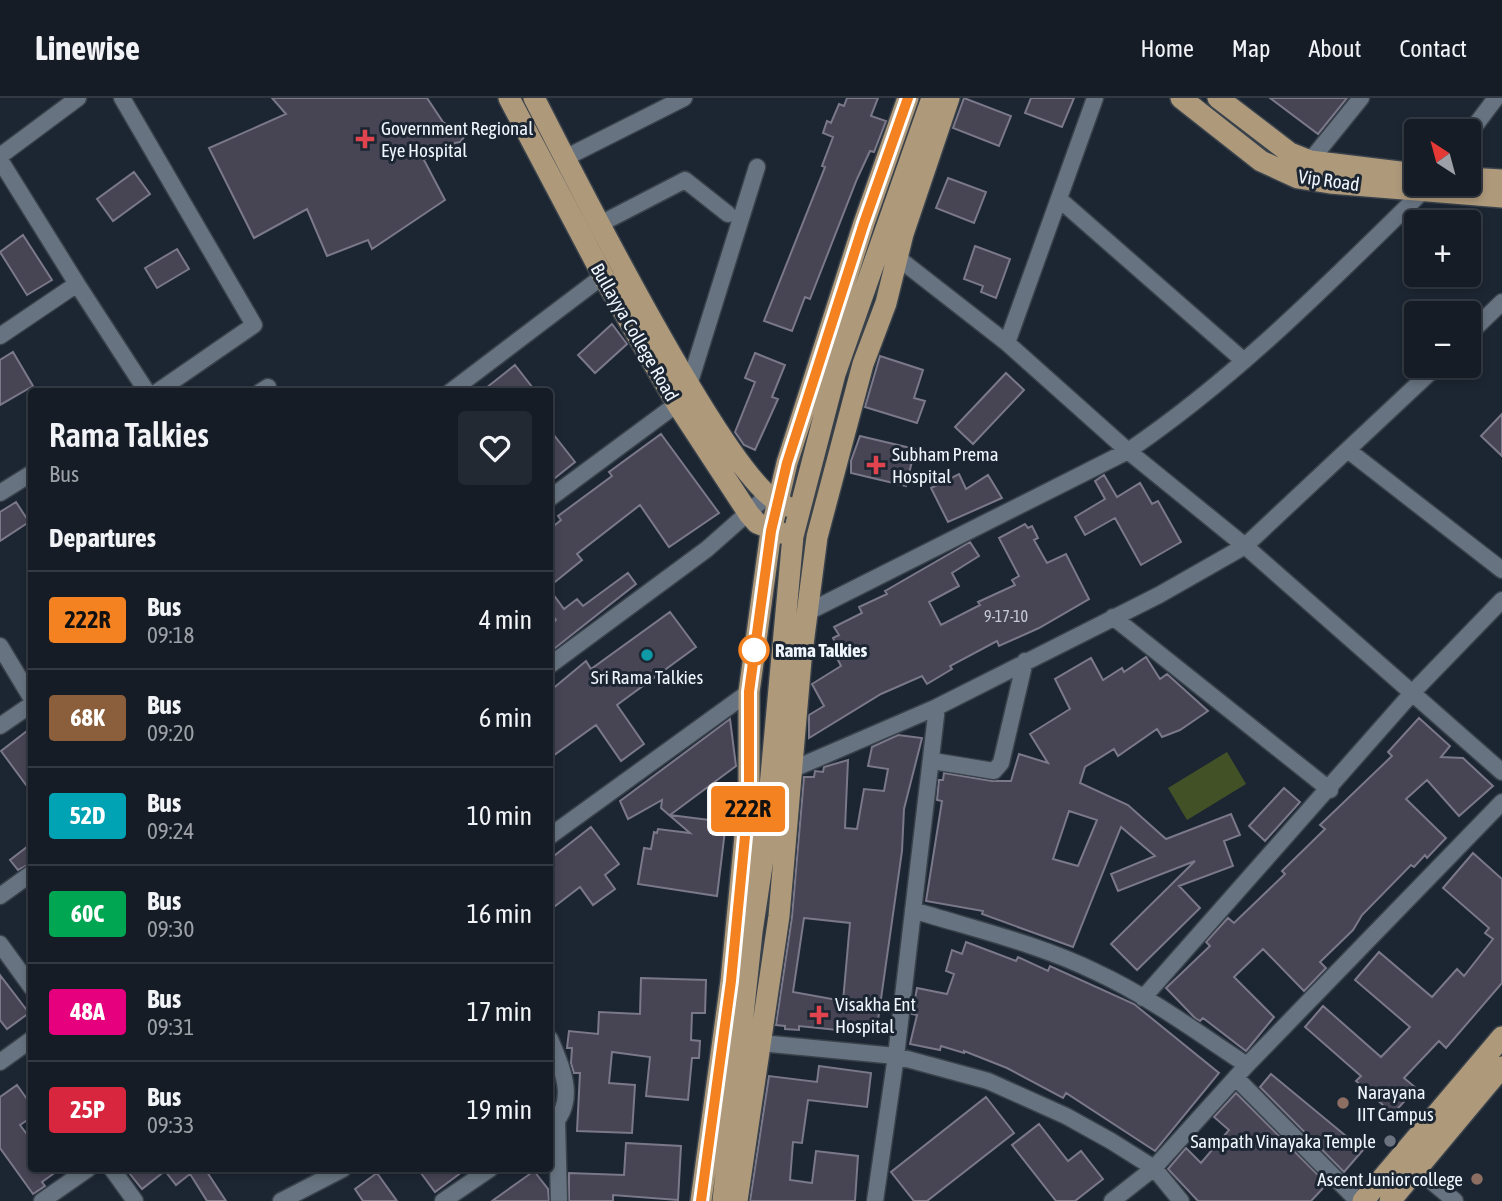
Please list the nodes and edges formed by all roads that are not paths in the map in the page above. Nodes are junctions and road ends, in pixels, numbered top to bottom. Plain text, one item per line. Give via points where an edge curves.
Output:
1 (78, 98) edge
2 (122, 98) edge
3 (509, 98) edge
4 (534, 98) edge
5 (684, 98) edge
6 (908, 98) edge
7 (932, 98) edge
8 (949, 98) edge
9 (1095, 98) edge
10 (1181, 98) edge
11 (1361, 98) edge
12 (1496, 98) edge
13 (1228, 101) edge
14 (1480, 119) edge
15 (0, 158) edge
16 (565, 158) junction
17 (1310, 161) junction
18 (757, 167) dead end
19 (1404, 179) edge
20 (1481, 179) edge
21 (1502, 180) edge
22 (1404, 182) edge
23 (1481, 193) edge
24 (1406, 196) edge
25 (1502, 197) edge
26 (1059, 199) junction
27 (728, 214) dead end
28 (600, 225) junction
29 (898, 258) junction
30 (603, 276) junction
31 (77, 284) junction
32 (1502, 302) edge
33 (1481, 322) edge
34 (0, 336) edge
35 (1007, 343) junction
36 (1244, 361) junction
37 (1425, 378) edge
38 (689, 385) junction
39 (144, 388) edge
40 (163, 388) edge
41 (455, 388) edge
42 (677, 404) junction
43 (1128, 451) junction
44 (1349, 451) junction
45 (28, 479) edge
46 (0, 494) edge
47 (553, 496) edge
48 (772, 500) junction
49 (799, 509) junction
50 (749, 514) junction
51 (771, 531) junction
52 (793, 536) junction
53 (1245, 546) junction
54 (1502, 570) edge
55 (1502, 600) edge
56 (808, 612) junction
57 (1113, 617) junction
58 (0, 646) edge
59 (1025, 662) junction
60 (553, 663) edge
61 (749, 692) junction
62 (1413, 692) junction
63 (28, 695) edge
64 (28, 705) edge
65 (937, 707) junction
66 (0, 726) edge
67 (933, 761) junction
68 (791, 770) junction
69 (1502, 772) edge
70 (1329, 790) junction
71 (1502, 802) edge
72 (553, 834) edge
73 (28, 876) edge
74 (0, 896) edge
75 (913, 910) junction
76 (0, 944) edge
77 (28, 982) edge
78 (1143, 998) junction
79 (1502, 1037) edge
80 (28, 1042) edge
81 (761, 1043) junction
82 (553, 1046) edge
83 (896, 1056) junction
84 (0, 1062) edge
85 (1247, 1065) junction
86 (1502, 1067) edge
87 (1236, 1078) junction
88 (553, 1125) edge
89 (1154, 1168) junction
90 (1418, 1170) junction
91 (84, 1172) edge
92 (114, 1172) edge
93 (337, 1172) edge
94 (486, 1172) edge
95 (42, 1201) edge
96 (135, 1201) edge
97 (281, 1201) edge
98 (443, 1201) edge
99 (559, 1201) edge
100 (701, 1201) edge
101 (723, 1201) edge
102 (737, 1201) edge
103 (875, 1201) edge
104 (1112, 1201) edge
105 (1181, 1201) edge
106 (1361, 1201) edge
107 (1390, 1201) edge
108 (1455, 1201) edge

1 - 15 street
2 - 40 street via 254,325
3 - 30 main road, Bullayya College Road
4 - 16 main road, Bullayya College Road
5 - 16 street
6 - 48 main road
7 - 49 main road via 835,374
8 - 29 main road
9 - 26 street
10 - 22 main road, Vip Road via 1279,171 1330,183
11 - 17 street
12 - 14 street
13 - 17 main road, Vip Road via 1290,153
15 - 31 street
16 - 28 main road, Bullayya College Road
17 - 19 main road, Vip Road
18 - 38 street
20 - 21 main road
23 - 25 main road, Vip Road
24 - 36 street via 1305,306
26 - 35 street
26 - 36 street
27 - 28 street via 685,180
28 - 38 main road, Bullayya College Road
29 - 35 street
29 - 56 main road via 841,439 817,537
30 - 41 street
30 - 42 main road, Bullayya College Road
31 - 34 street
31 - 39 street
32 - 33 street
35 - 43 street
36 - 43 street
37 - 44 street
38 - 48 main road, Bullayya College Road via 719,436
42 - 47 street
42 - 50 main road, Bullayya College Road
43 - 53 street
43 - 56 street
44 - 53 street
44 - 54 street
45 - 46 street
48 - 49 main road
48 - 50 street
48 - 51 main road
49 - 52 main road
50 - 51 main road, Bullayya College Road
50 - 60 street
51 - 52 main road, Bullayya College Road
51 - 61 main road
52 - 101 main road via 764,852
53 - 57 street
53 - 62 street
55 - 62 street
56 - 68 main road
57 - 59 street
57 - 70 street
58 - 63 street
59 - 65 street
59 - 67 street via 1001,763 994,771
61 - 72 street
61 - 100 main road via 749,795 731,981
62 - 69 street
62 - 70 street
64 - 66 street
65 - 67 street
65 - 68 street
67 - 75 street
68 - 81 main road via 779,916
70 - 78 street
71 - 85 street
73 - 74 street
75 - 78 street via 1024,944 1084,967
75 - 83 street
76 - 77 street
78 - 85 street
79 - 106 main road
80 - 84 street
81 - 83 street
81 - 102 main road
82 - 88 street via 566,1090 566,1103
83 - 89 street via 1021,1095
83 - 103 street
85 - 87 street
86 - 90 main road
87 - 89 street
87 - 106 street
88 - 99 street
89 - 104 street
89 - 105 street
90 - 107 main road
90 - 108 street
91 - 95 street
92 - 96 street
93 - 97 street
94 - 98 street

